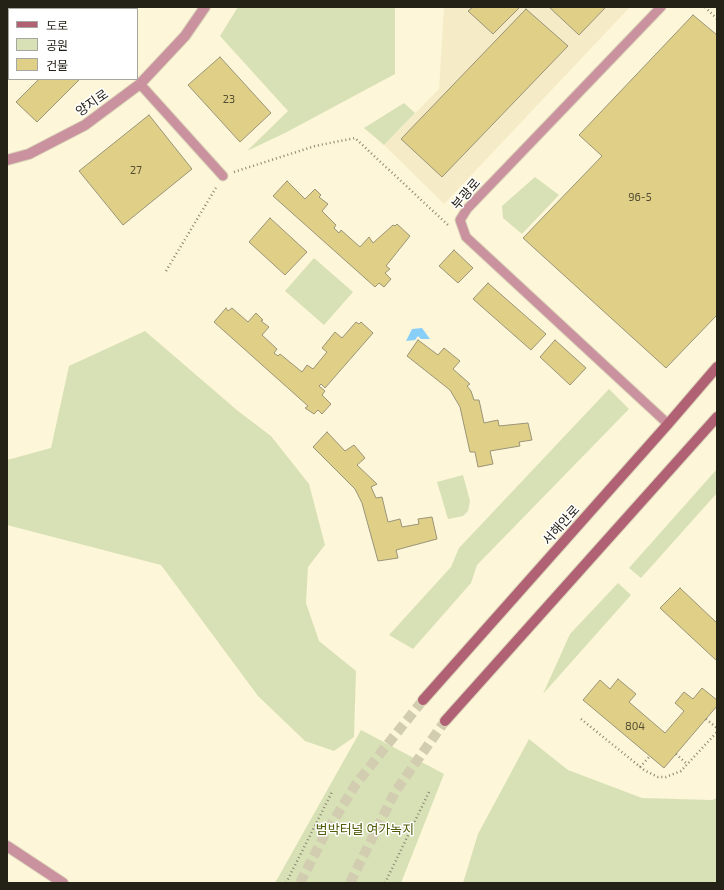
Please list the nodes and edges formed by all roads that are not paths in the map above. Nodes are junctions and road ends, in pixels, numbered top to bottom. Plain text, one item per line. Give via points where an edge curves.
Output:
1 (205, 7) edge
2 (661, 7) edge
3 (140, 84) junction
4 (7, 160) edge
5 (223, 176) road end
6 (717, 367) edge
7 (717, 417) edge
8 (668, 424) junction
9 (423, 700) tunnel mouth
10 (445, 721) tunnel mouth
11 (7, 846) edge
12 (63, 883) edge

1 - 3 street, 양지로 via 185,36
2 - 8 lane, 부광로 via 467,209 460,220 466,237
3 - 4 street, 양지로 via 85,125 29,154
3 - 5 lane
6 - 8 main road, 서해안로
7 - 10 main road
8 - 9 main road, 서해안로
11 - 12 street

